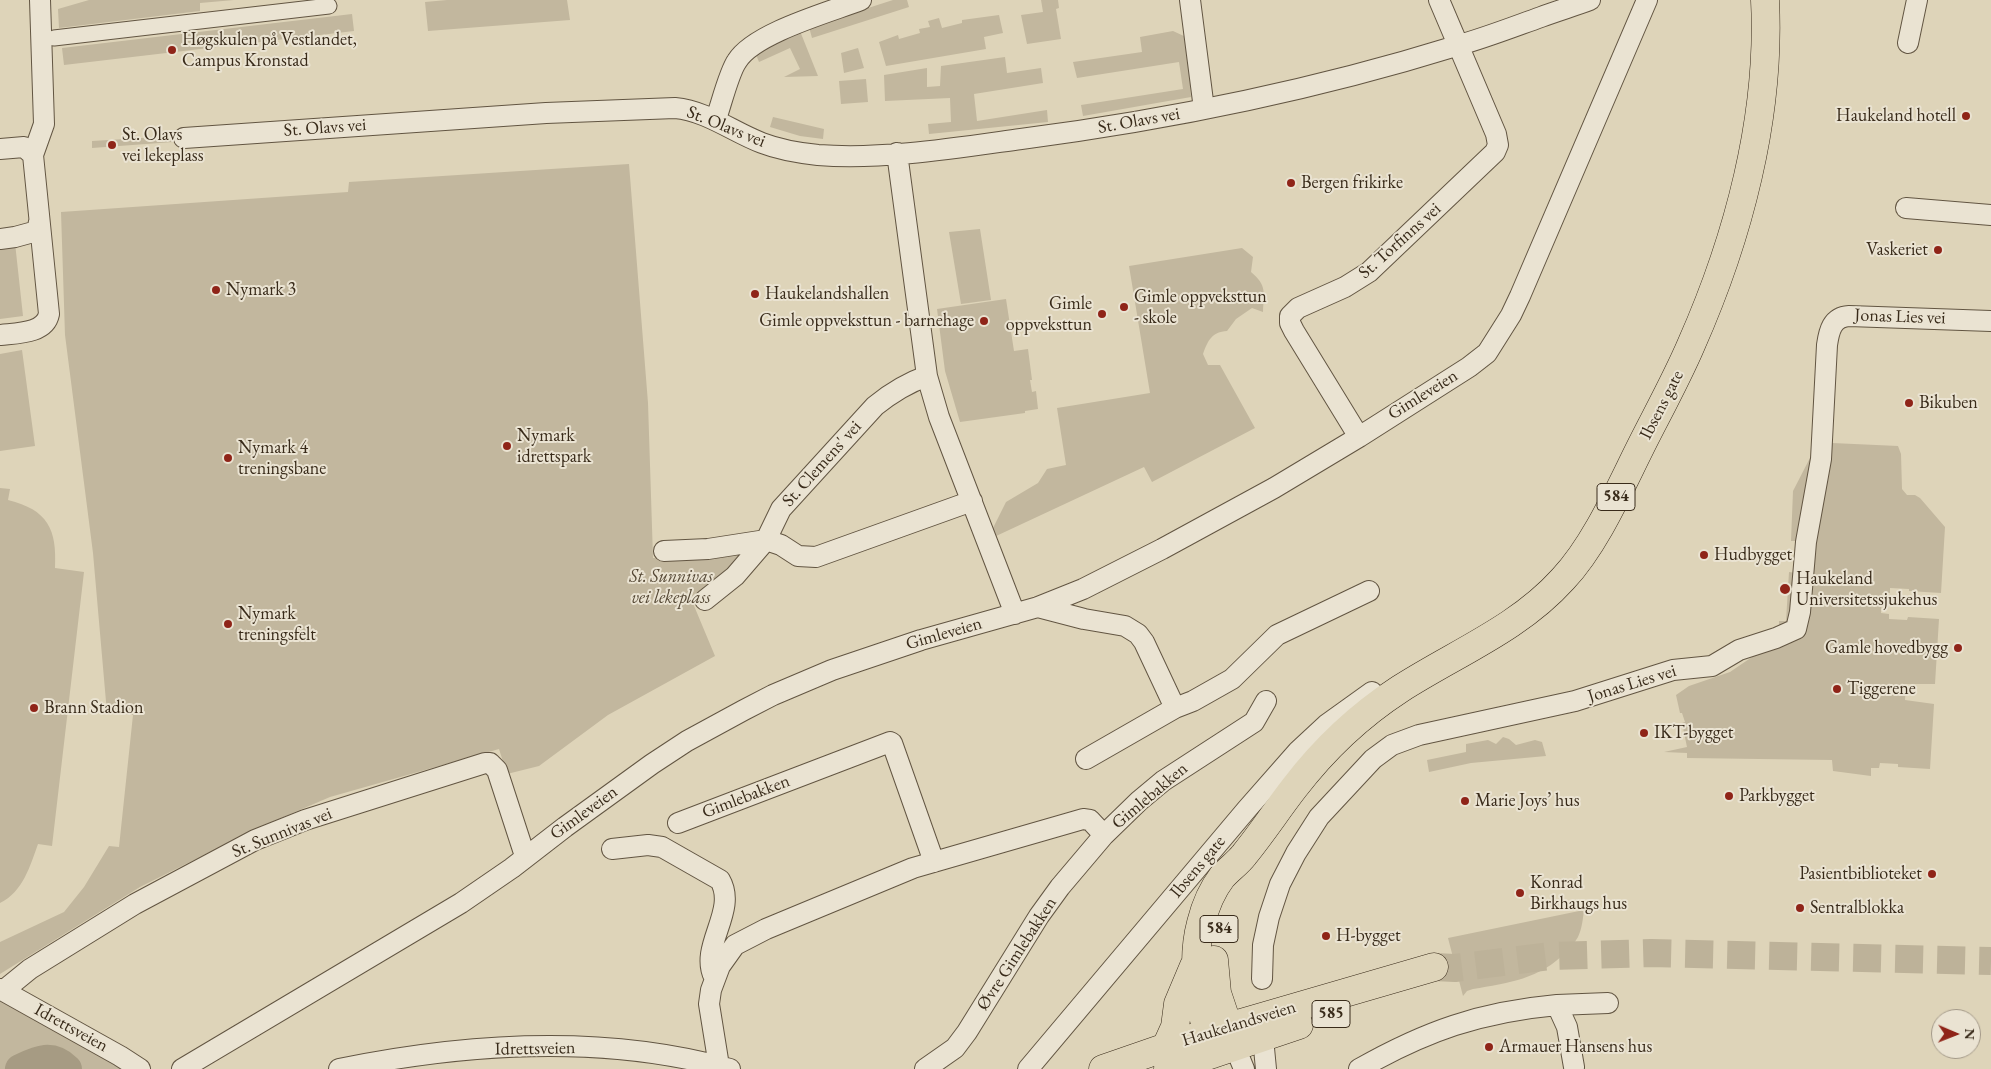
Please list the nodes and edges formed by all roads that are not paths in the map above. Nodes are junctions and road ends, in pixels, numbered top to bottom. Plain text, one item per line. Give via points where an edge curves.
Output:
1 (40, 0) edge
2 (861, 0) edge
3 (1190, 0) edge
4 (1439, 0) edge
5 (1590, 0) edge
6 (1647, 0) edge
7 (1766, 0) edge
8 (1918, 0) edge
9 (329, 6) dead end
10 (54, 38) dead end
11 (1908, 43) dead end
12 (1458, 46) junction
13 (1204, 109) junction
14 (716, 119) junction
15 (184, 138) dead end
16 (0, 149) edge
17 (897, 153) junction
18 (33, 155) junction
19 (1906, 208) dead end
20 (1991, 215) edge
21 (39, 222) junction
22 (0, 239) edge
23 (1991, 320) edge
24 (0, 335) edge
25 (927, 376) junction
26 (1358, 437) junction
27 (972, 501) junction
28 (766, 540) junction
29 (664, 551) dead end
30 (1369, 591) dead end
31 (705, 600) dead end
32 (1038, 607) junction
33 (1015, 614) junction
34 (1257, 689) junction
35 (1380, 704) junction
36 (1175, 708) junction
37 (1086, 759) dead end
38 (678, 823) dead end
39 (1104, 835) junction
40 (612, 849) dead end
41 (525, 856) junction
42 (1244, 856) junction
43 (934, 862) junction
44 (1195, 962) junction
45 (715, 979) junction
46 (1262, 979) dead end
47 (2, 990) edge
48 (1608, 1003) dead end
49 (1557, 1005) junction
50 (1263, 1038) junction
51 (1224, 1050) edge
52 (1167, 1058) edge
53 (1574, 1067) dead end
54 (724, 1068) edge
55 (140, 1069) edge
56 (182, 1069) edge
57 (339, 1069) edge
58 (925, 1069) edge
59 (1028, 1069) edge
60 (1103, 1069) edge
61 (1266, 1069) edge
62 (1359, 1069) edge

1 - 18 street via 44,124
2 - 14 street via 772,35 746,50 736,62
3 - 13 street, St. Olavs vei
4 - 12 street
5 - 12 street, St. Olavs vei
6 - 26 street, Gimleveien via 1524,288 1487,353
7 - 35 main road, Ibsens gate / 584 via 1761,109 1741,204 1691,347 1615,498 1565,578 1536,607 1501,632 1397,690
8 - 11 street
9 - 10 street
12 - 13 street, St. Olavs vei
12 - 26 street, St. Torfinns vei via 1496,134 1498,145 1495,152 1369,272 1345,287 1298,308 1290,316 1294,331
13 - 17 street, St. Olavs vei via 1085,131
14 - 15 street, St. Olavs vei via 684,108 634,108
14 - 17 street, St. Olavs vei via 762,143 792,151 845,156
16 - 18 street via 24,147
17 - 25 street
18 - 21 street
19 - 20 street
21 - 22 street via 37,231
21 - 24 street via 49,314 47,321 31,331
23 - 46 street, Jonas Lies vei via 1858,316 1838,318 1833,322 1827,345 1821,459 1806,542 1796,629 1739,650 1712,666 1673,670 1575,701 1419,735 1392,745 1373,759 1319,817 1296,853 1280,884 1269,917 1263,945
25 - 27 street via 939,417
25 - 28 street, St. Clemens' vei via 906,385 875,406 781,509
26 - 32 street, Gimleveien via 1274,488 1162,549 1083,589
27 - 28 street via 816,557 798,556
27 - 33 street
28 - 29 street via 708,549
28 - 31 street via 735,576
30 - 34 street via 1277,635
32 - 33 street, Gimleveien
32 - 36 street via 1117,624 1138,634
33 - 41 street, Gimleveien via 886,651 809,678 772,695 687,741
34 - 36 street via 1193,701
34 - 39 street, Gimlebakken via 1254,722 1163,781
35 - 42 main road, Ibsens gate / 584 via 1316,761
35 - 59 street, Ibsens gate via 1372,692 1326,725 1298,751
36 - 37 street
38 - 43 street, Gimlebakken via 890,742
39 - 43 street, Gimlebakken via 1090,820 1083,819
39 - 58 street, Øvre Gimlebakken via 1044,909 955,1048
40 - 45 street, Gimlebakken via 662,847 720,880 726,897 711,964
41 - 47 street, St. Sunnivas vei via 498,770 485,763 305,820 255,840 127,908
41 - 56 street, Gimleveien via 461,902
42 - 44 main road, Ibsens gate / 584 via 1222,878 1205,908
42 - 51 main road, Ibsens gate / 584 via 1219,928 1215,952
43 - 45 street, Gimlebakken via 814,908 735,945
44 - 51 main road, Ibsens gate / 584 via 1197,988
44 - 52 main road, 584 via 1178,1004
45 - 54 street, Gimlebakken via 709,1010
47 - 55 street, Idrettsveien
48 - 49 street
49 - 53 street via 1567,1027
49 - 62 street via 1508,1010 1452,1024
50 - 51 main road, Haukelandsveien / 585
50 - 51 main road, Haukelandsveien / 585 via 1435,973 1352,990
50 - 61 street, Haukelandsveien
51 - 52 main road, Haukelandsveien / 585
52 - 60 main road, Haukelandsveien / 585
54 - 57 street, Idrettsveien via 638,1051 537,1047 403,1057

